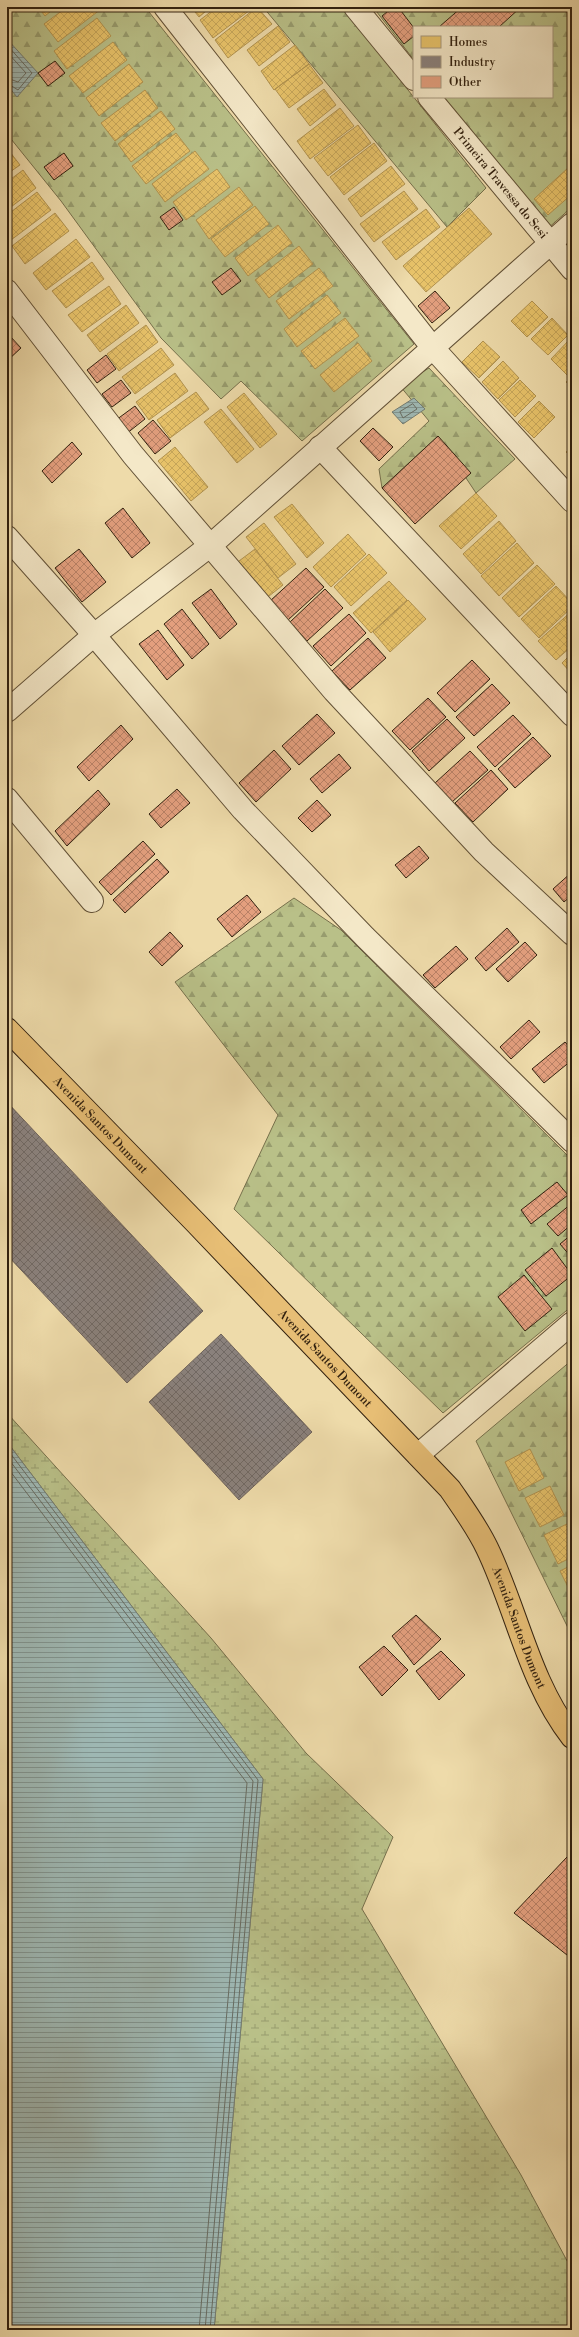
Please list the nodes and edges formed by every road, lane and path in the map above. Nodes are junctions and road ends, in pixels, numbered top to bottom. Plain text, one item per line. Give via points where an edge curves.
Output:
1 (165, 7) edge
2 (355, 7) edge
3 (413, 78) edge
4 (430, 98) edge
5 (572, 224) edge
6 (549, 243) junction
7 (572, 269) edge
8 (7, 291) edge
9 (432, 347) junction
10 (320, 448) junction
11 (572, 501) edge
12 (7, 537) edge
13 (210, 545) junction
14 (94, 635) junction
15 (7, 711) edge
16 (572, 715) edge
17 (7, 799) edge
18 (92, 901) dead end
19 (572, 934) edge
20 (7, 1028) edge
21 (572, 1141) edge
22 (572, 1323) edge
23 (418, 1455) junction
24 (572, 1737) edge

1 - 9 street
2 - 3 street
4 - 6 street, Primeira Travessa do Sesi
5 - 6 street
6 - 7 street, Primeira Travessa do Sesi
6 - 9 street
8 - 13 street via 133,456
9 - 10 street
9 - 11 street
10 - 13 street
10 - 16 street
12 - 14 street
13 - 14 street
13 - 19 street via 334,691 484,852
14 - 15 street
14 - 21 street via 243,810 365,937
17 - 18 street
20 - 23 main road, Avenida Santos Dumont
22 - 23 street
23 - 24 main road, Avenida Santos Dumont via 450,1489 478,1531 545,1697

